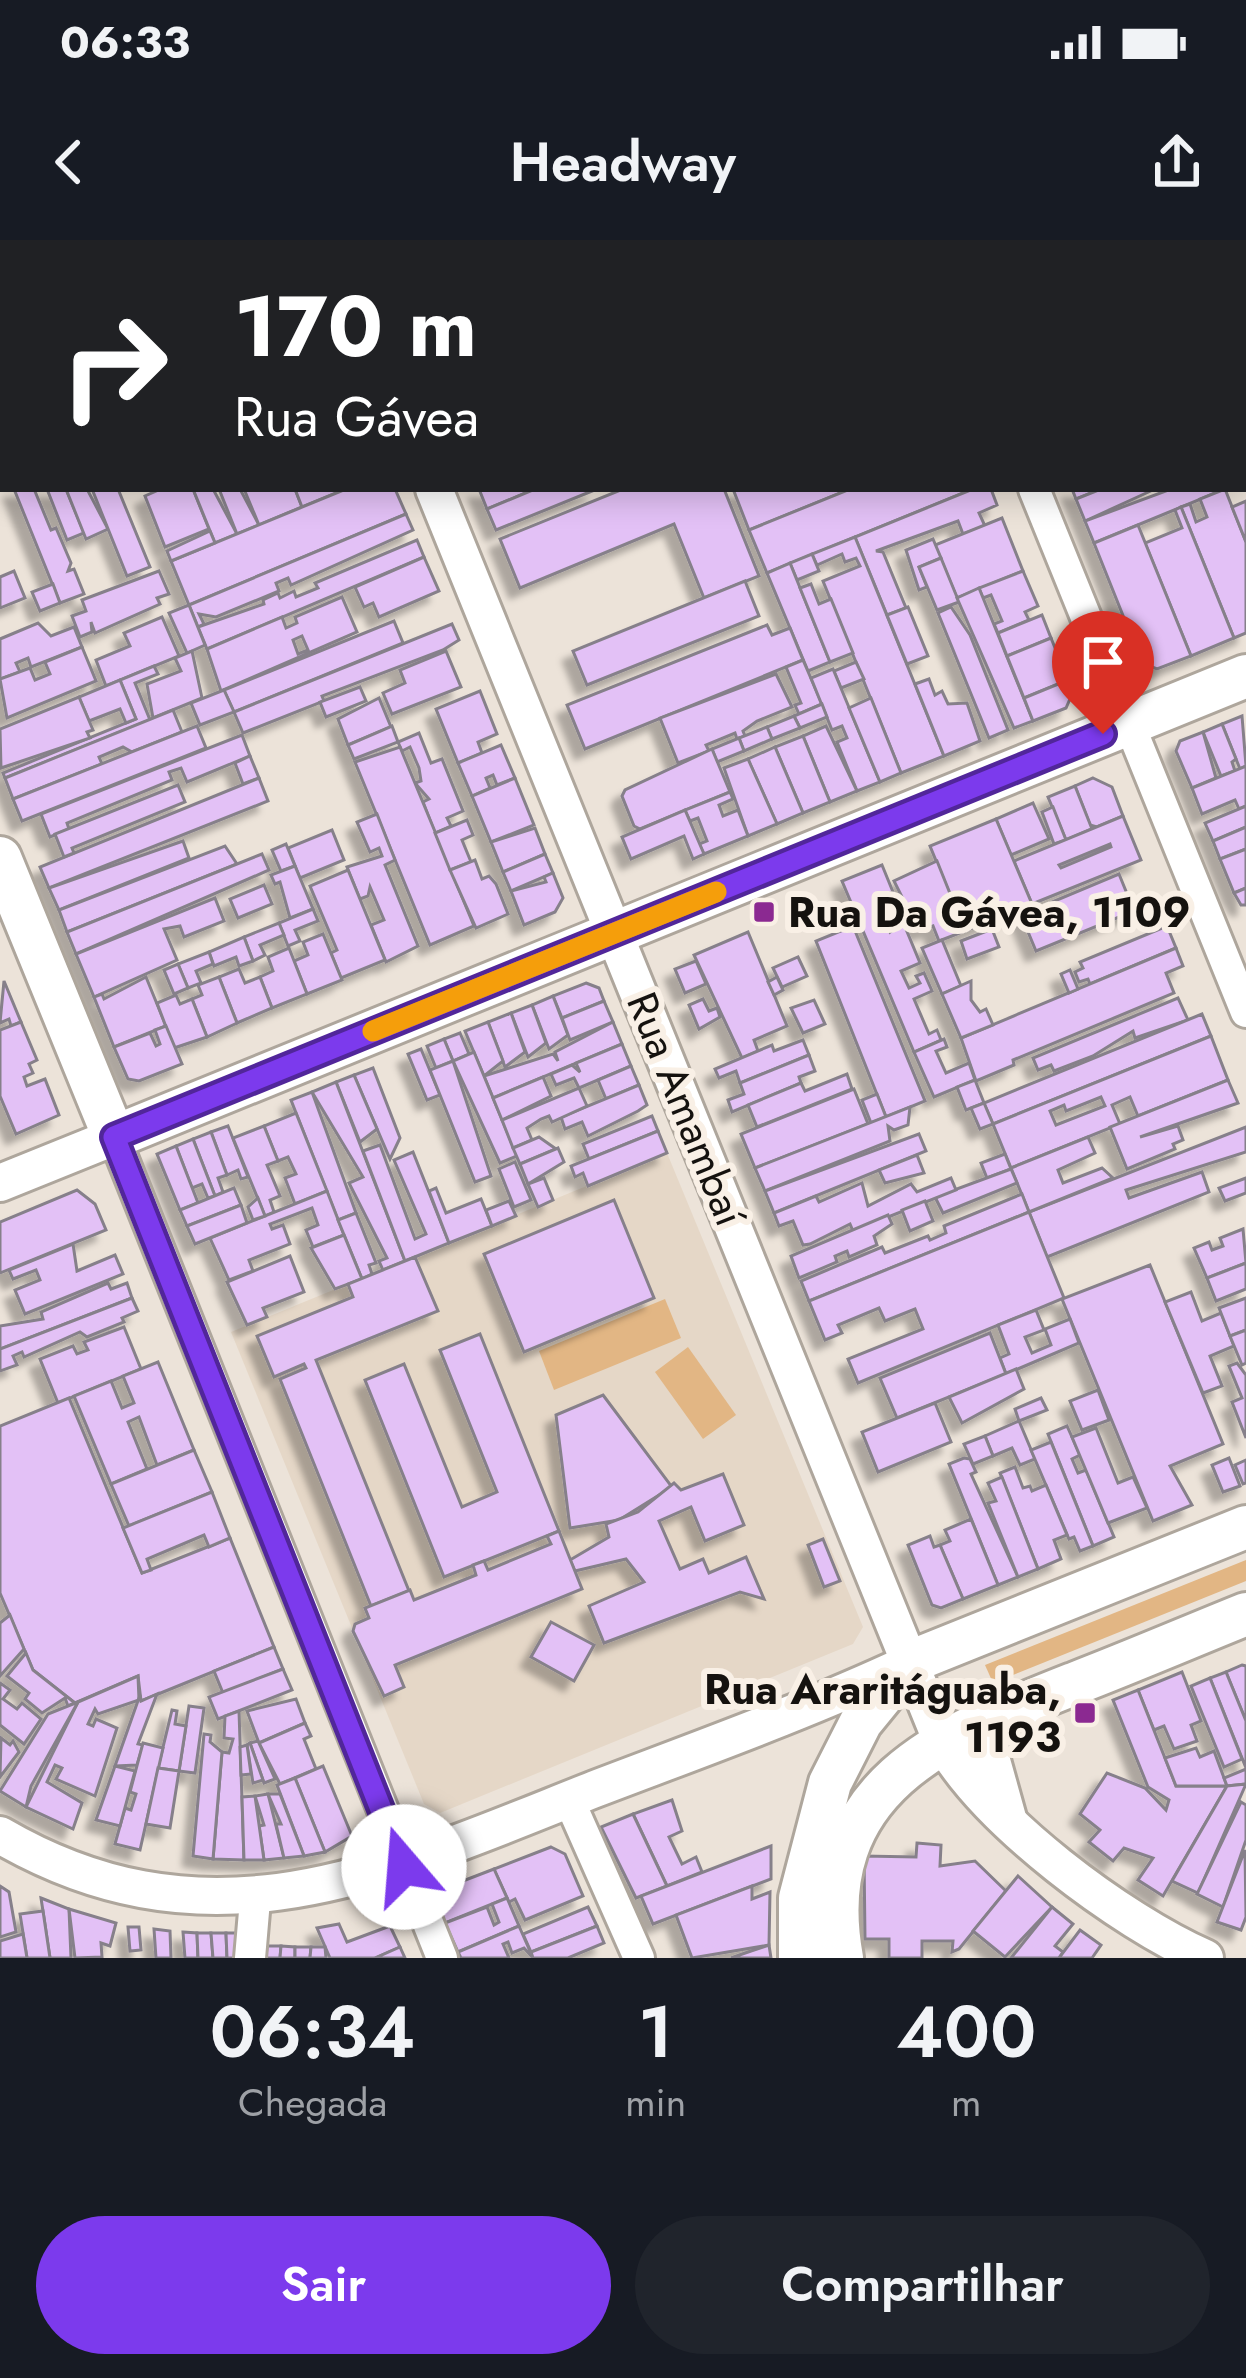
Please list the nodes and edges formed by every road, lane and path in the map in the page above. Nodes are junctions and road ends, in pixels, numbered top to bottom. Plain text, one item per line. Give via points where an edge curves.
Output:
1 (435, 492) edge
2 (1035, 492) edge
3 (1246, 676) edge
4 (1129, 723) junction
5 (0, 859) edge
6 (614, 933) junction
7 (1246, 1012) edge
8 (114, 1137) junction
9 (0, 1184) edge
10 (1246, 1528) edge
11 (1246, 1614) edge
12 (910, 1662) junction
13 (989, 1718) junction
14 (941, 1740) junction
15 (569, 1800) junction
16 (1008, 1818) junction
17 (0, 1835) edge
18 (404, 1867) junction
19 (255, 1900) junction
20 (250, 1958) edge
21 (442, 1958) edge
22 (639, 1958) edge
23 (800, 1958) edge
24 (842, 1958) edge
25 (1205, 1958) edge

1 - 6 street, Rua Amambaí
2 - 4 street
3 - 4 main road
4 - 6 main road
4 - 7 street
5 - 8 main road
6 - 8 main road
6 - 12 street, Rua Amambaí
8 - 9 street
8 - 18 street
10 - 12 main road
11 - 13 main road
12 - 14 street, Rua Amambaí
12 - 15 street
12 - 23 main road via 861,1722 830,1783 800,1898
13 - 14 main road
13 - 16 street
14 - 16 street, Rua Amambaí via 957,1768
14 - 24 main road via 895,1773 854,1832 837,1930
15 - 18 street
15 - 22 street
16 - 25 street, Rua Amambaí via 1129,1918
17 - 19 street via 111,1886 160,1898
18 - 19 street
18 - 21 street
19 - 20 street

